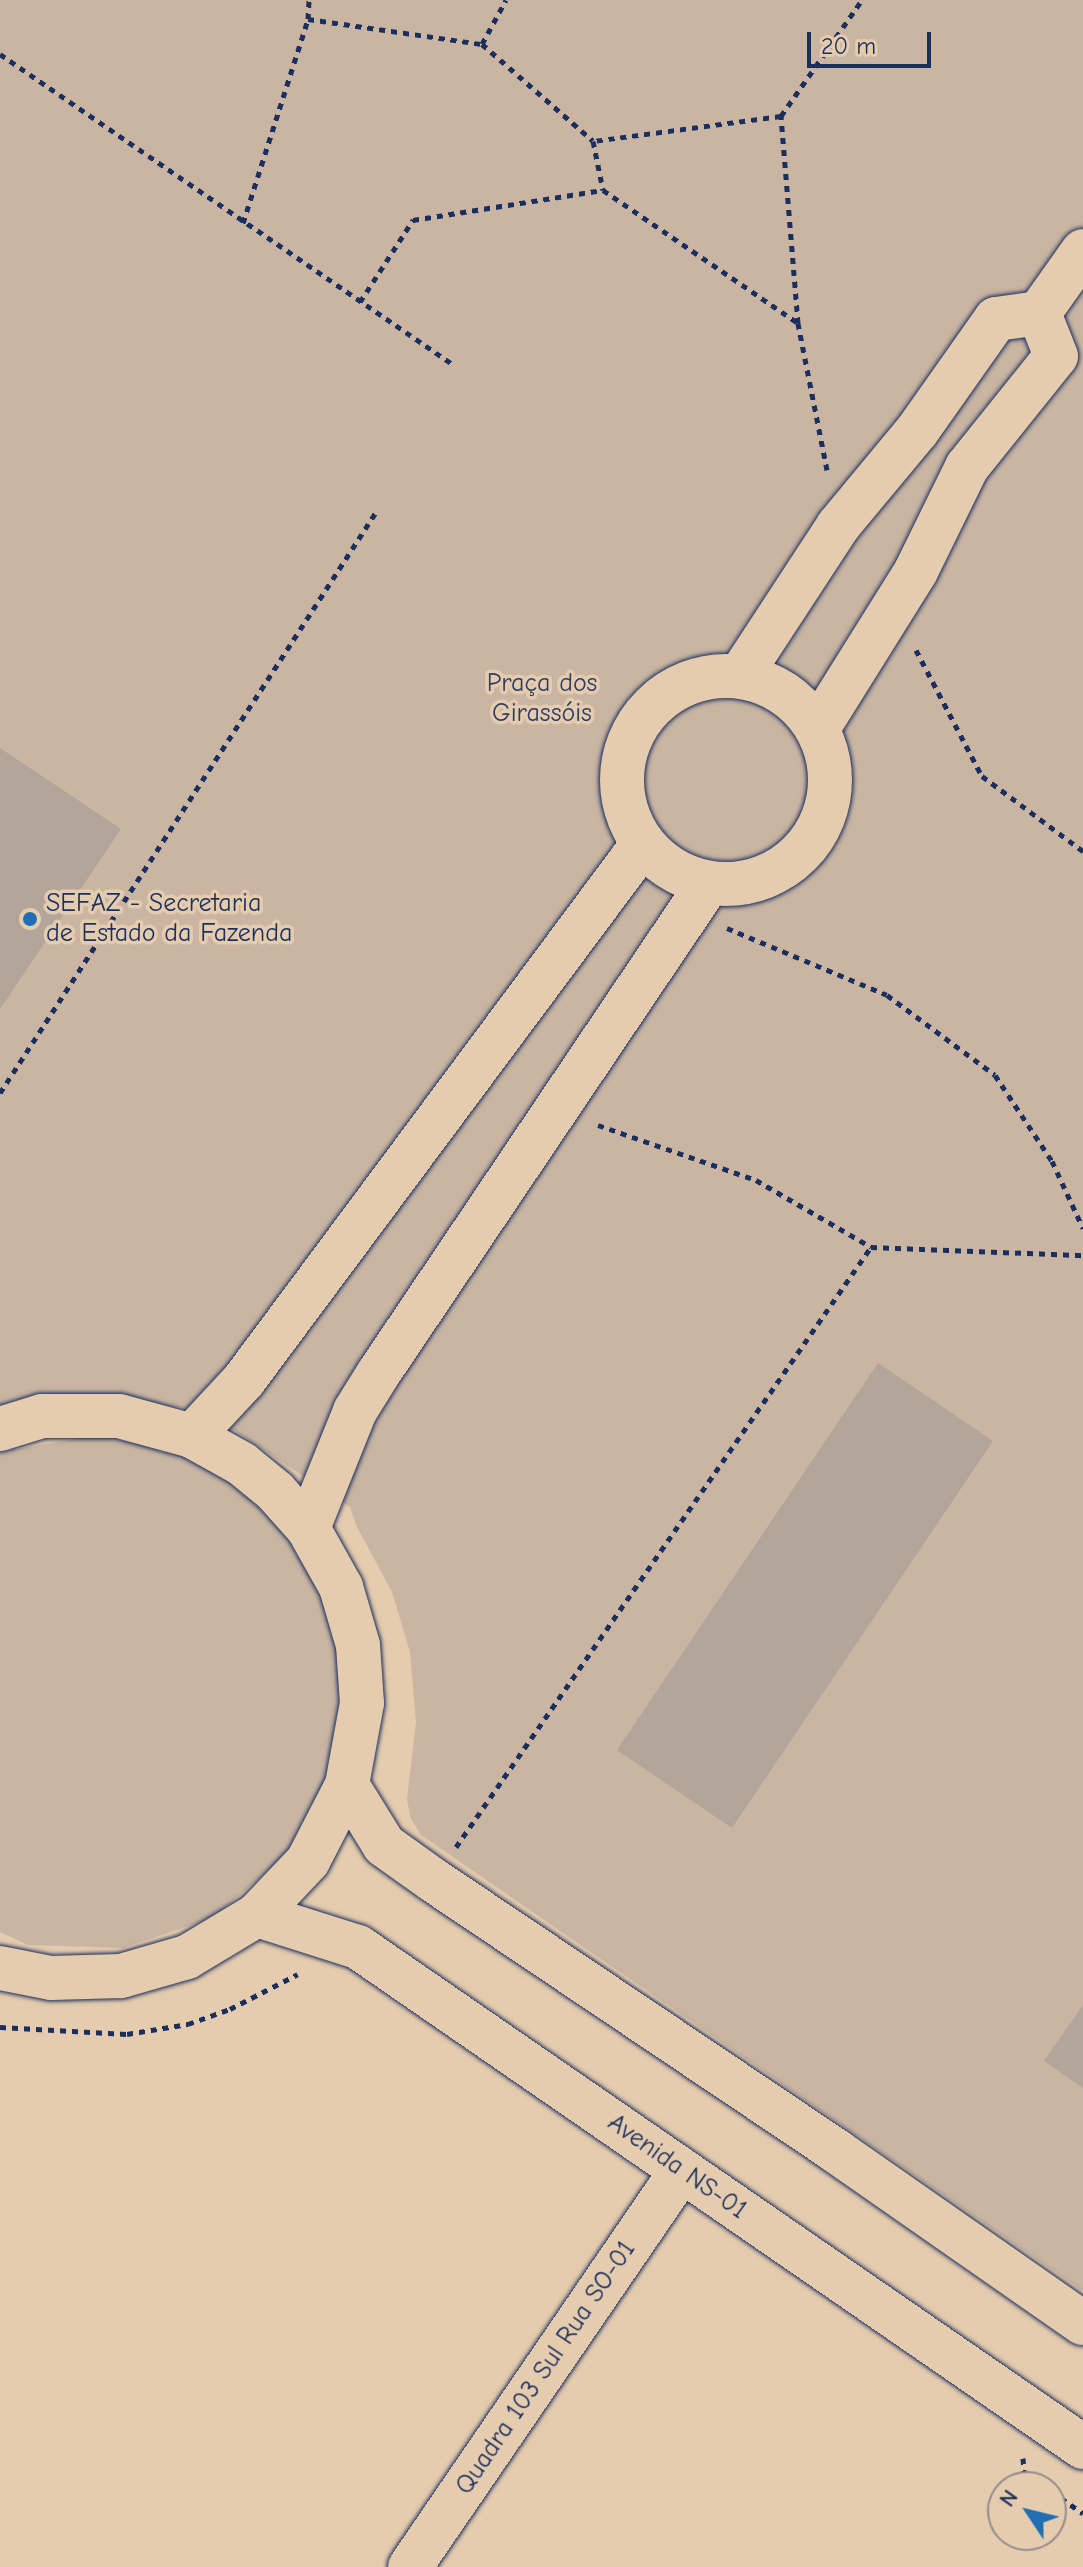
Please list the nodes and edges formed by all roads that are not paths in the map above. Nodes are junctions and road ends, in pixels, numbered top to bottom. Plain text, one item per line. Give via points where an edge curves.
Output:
1 (1083, 251) edge
2 (1039, 313) junction
3 (740, 676) junction
4 (818, 728) junction
5 (642, 845) junction
6 (698, 898) junction
7 (0, 1429) edge
8 (192, 1436) junction
9 (308, 1528) junction
10 (347, 1785) junction
11 (257, 1915) junction
12 (0, 1968) edge
13 (682, 2170) junction
14 (1083, 2323) edge
15 (1083, 2447) edge
16 (410, 2567) edge

1 - 2 main road
2 - 3 main road via 996,319 917,431 838,526
2 - 4 main road via 1056,356 967,467 916,571
3 - 4 main road via 771,685 798,703
3 - 5 main road via 703,678 668,693 641,719 625,749 620,782 626,815
4 - 6 main road via 829,760 830,794 820,826 800,854 774,874
5 - 6 main road via 682,877
5 - 8 main road via 244,1380
6 - 9 main road via 355,1411
7 - 8 main road via 42,1416 119,1416
8 - 9 main road via 242,1464
9 - 10 main road via 341,1587 358,1645 362,1703
10 - 11 main road via 308,1861
10 - 14 main road via 384,1845
11 - 12 main road via 187,1957 121,1976 51,1978
11 - 13 main road, Avenida NS-01 via 358,1947
13 - 15 main road, Avenida NS-01
13 - 16 main road, Quadra 103 Sul Rua SO-01

